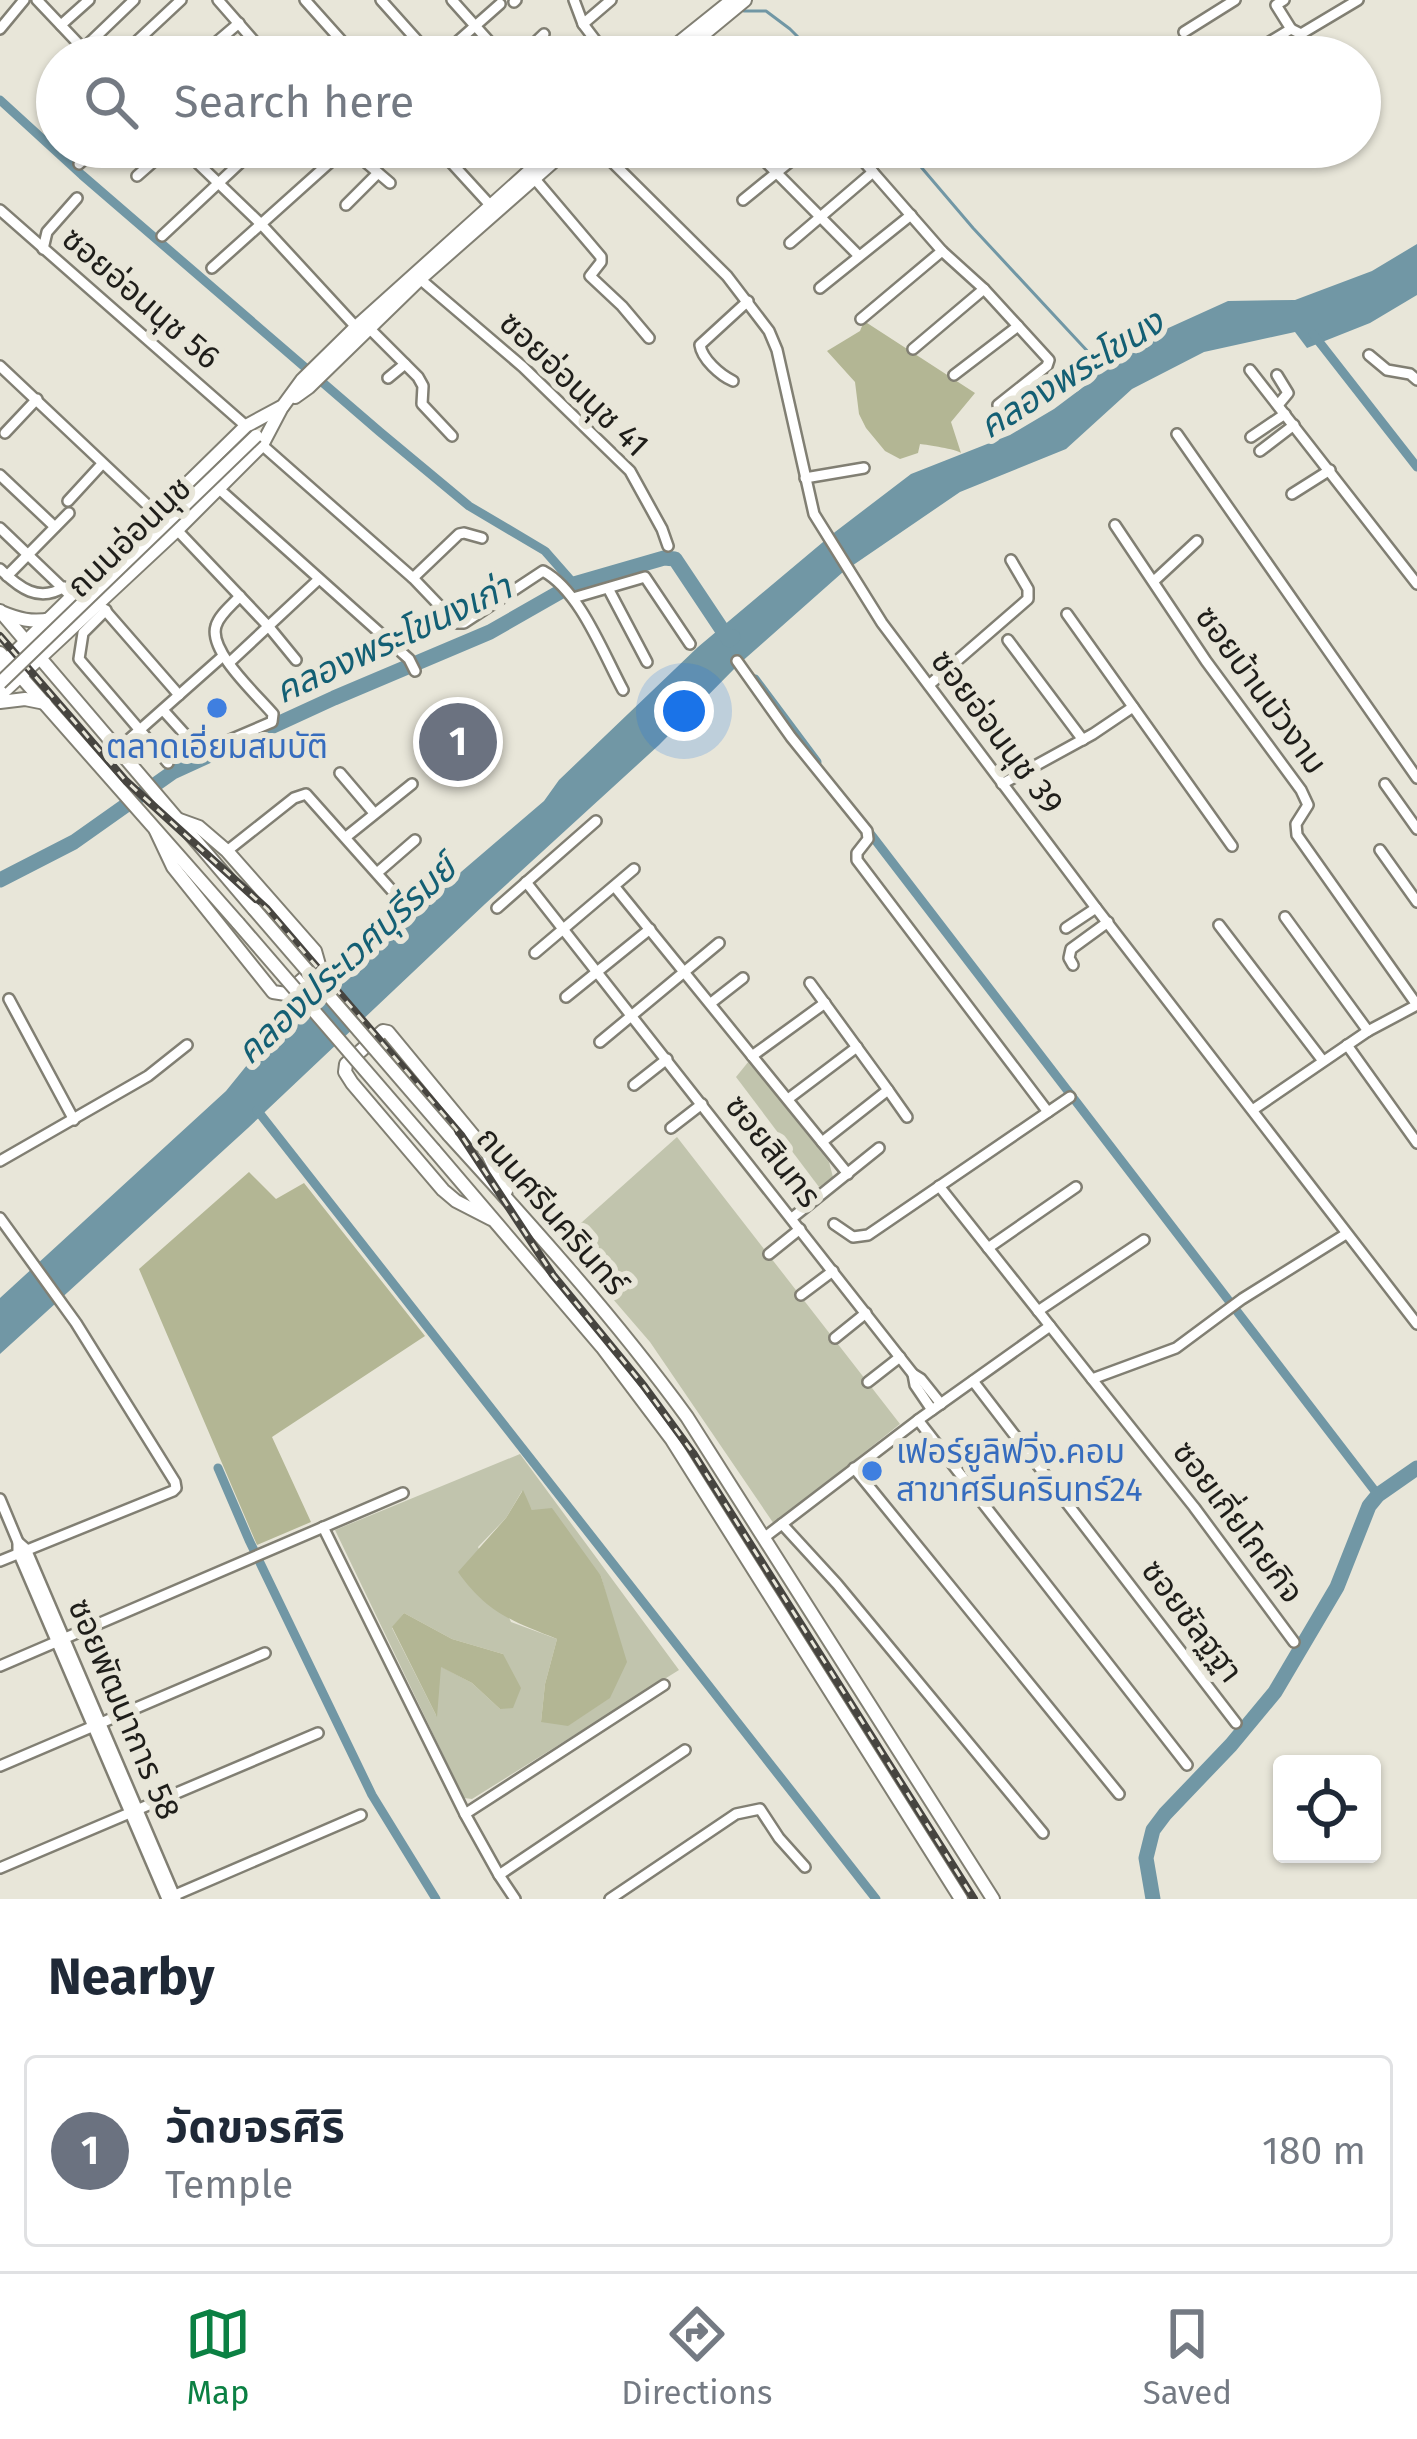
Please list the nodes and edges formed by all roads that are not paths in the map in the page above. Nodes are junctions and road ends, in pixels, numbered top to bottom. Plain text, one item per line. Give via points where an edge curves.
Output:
1 (24, 0) edge
2 (37, 0) edge
3 (89, 0) edge
4 (134, 0) edge
5 (181, 0) edge
6 (218, 0) edge
7 (305, 0) edge
8 (382, 0) edge
9 (452, 0) edge
10 (574, 0) edge
11 (611, 0) edge
12 (732, 0) edge
13 (745, 0) edge
14 (1235, 0) edge
15 (1358, 0) edge
16 (1278, 2) edge
17 (500, 4) dead end
18 (238, 23) junction
19 (583, 24) junction
20 (61, 25) junction
21 (475, 26) junction
22 (0, 29) edge
23 (1291, 29) junction
24 (1184, 32) dead end
25 (71, 36) edge
26 (102, 36) edge
27 (142, 36) edge
28 (223, 36) edge
29 (249, 36) edge
30 (337, 36) edge
31 (416, 36) edge
32 (462, 36) edge
33 (484, 36) edge
34 (592, 36) edge
35 (687, 36) edge
36 (701, 36) edge
37 (1280, 36) edge
38 (146, 168) edge
39 (203, 168) edge
40 (235, 168) edge
41 (324, 168) edge
42 (372, 168) edge
43 (456, 168) edge
44 (530, 168) edge
45 (537, 168) edge
46 (539, 168) edge
47 (618, 168) edge
48 (771, 168) edge
49 (784, 168) edge
50 (869, 168) edge
51 (377, 172) junction
52 (533, 172) junction
53 (873, 172) junction
54 (777, 174) junction
55 (137, 176) dead end
56 (389, 183) dead end
57 (219, 184) junction
58 (77, 198) dead end
59 (743, 200) dead end
60 (346, 205) dead end
61 (492, 208) junction
62 (0, 210) edge
63 (911, 215) junction
64 (820, 216) junction
65 (261, 224) junction
66 (162, 236) dead end
67 (790, 243) dead end
68 (43, 249) junction
69 (942, 251) junction
70 (859, 256) junction
71 (212, 268) dead end
72 (420, 279) junction
73 (820, 288) dead end
74 (984, 289) junction
75 (748, 301) junction
76 (861, 319) dead end
77 (1018, 326) junction
78 (363, 329) junction
79 (649, 338) dead end
80 (913, 350) dead end
81 (1369, 355) dead end
82 (405, 364) junction
83 (0, 366) edge
84 (1250, 370) dead end
85 (954, 375) dead end
86 (1277, 375) dead end
87 (388, 378) dead end
88 (1417, 380) edge
89 (733, 381) dead end
90 (37, 399) junction
91 (998, 406) dead end
92 (1282, 410) junction
93 (1294, 425) junction
94 (5, 433) dead end
95 (1177, 434) dead end
96 (255, 436) junction
97 (452, 436) dead end
98 (1251, 437) dead end
99 (1260, 451) dead end
100 (102, 464) junction
101 (864, 468) dead end
102 (1330, 470) junction
103 (0, 475) edge
104 (806, 478) junction
105 (218, 488) junction
106 (1292, 494) dead end
107 (68, 500) dead end
108 (69, 513) dead end
109 (158, 515) junction
110 (1115, 525) dead end
111 (55, 527) junction
112 (0, 528) edge
113 (177, 530) junction
114 (482, 538) dead end
115 (1197, 541) dead end
116 (668, 546) dead end
117 (28, 555) junction
118 (1011, 560) dead end
119 (3, 573) edge
120 (319, 578) junction
121 (413, 578) junction
122 (1154, 581) junction
123 (1417, 584) edge
124 (567, 590) junction
125 (609, 590) junction
126 (69, 592) junction
127 (240, 596) junction
128 (98, 609) junction
129 (0, 611) edge
130 (1067, 614) dead end
131 (50, 619) junction
132 (269, 627) junction
133 (65, 636) junction
134 (1008, 640) dead end
135 (26, 643) junction
136 (690, 644) dead end
137 (40, 659) junction
138 (2, 660) edge
139 (226, 660) junction
140 (296, 660) dead end
141 (647, 662) dead end
142 (737, 662) dead end
143 (412, 665) dead end
144 (20, 677) junction
145 (0, 683) edge
146 (928, 685) junction
147 (65, 688) junction
148 (623, 690) dead end
149 (179, 695) junction
150 (0, 699) edge
151 (46, 704) junction
152 (1133, 707) junction
153 (163, 710) junction
154 (140, 730) junction
155 (1083, 740) junction
156 (117, 749) junction
157 (168, 764) dead end
158 (340, 772) dead end
159 (1417, 778) edge
160 (412, 784) dead end
161 (1002, 784) junction
162 (1385, 784) dead end
163 (374, 813) junction
164 (174, 818) junction
165 (596, 820) dead end
166 (1417, 829) edge
167 (157, 831) junction
168 (346, 837) junction
169 (415, 840) dead end
170 (1232, 846) dead end
171 (1380, 850) dead end
172 (227, 851) junction
173 (634, 869) dead end
174 (377, 873) junction
175 (526, 882) junction
176 (615, 887) junction
177 (1417, 902) edge
178 (404, 904) dead end
179 (497, 908) dead end
180 (1096, 908) junction
181 (1285, 916) dead end
182 (1108, 922) junction
183 (1219, 925) dead end
184 (1066, 928) dead end
185 (564, 929) junction
186 (650, 929) junction
187 (718, 943) dead end
188 (535, 953) dead end
189 (1073, 965) dead end
190 (598, 971) junction
191 (683, 971) junction
192 (743, 978) dead end
193 (810, 983) dead end
194 (566, 997) dead end
195 (9, 999) dead end
196 (711, 1003) junction
197 (825, 1003) junction
198 (1417, 1005) edge
199 (632, 1014) junction
200 (1368, 1030) junction
201 (600, 1042) dead end
202 (187, 1045) dead end
203 (1347, 1046) junction
204 (857, 1047) junction
205 (752, 1056) junction
206 (667, 1059) junction
207 (1323, 1061) junction
208 (634, 1084) dead end
209 (888, 1090) junction
210 (1070, 1097) dead end
211 (788, 1100) junction
212 (702, 1104) junction
213 (1254, 1109) junction
214 (1048, 1112) junction
215 (908, 1117) dead end
216 (74, 1120) junction
217 (671, 1128) dead end
218 (822, 1142) junction
219 (1417, 1143) edge
220 (879, 1148) dead end
221 (0, 1161) edge
222 (848, 1174) junction
223 (939, 1186) junction
224 (1076, 1187) dead end
225 (511, 1204) junction
226 (0, 1218) edge
227 (792, 1218) junction
228 (494, 1220) junction
229 (834, 1224) dead end
230 (800, 1229) junction
231 (1346, 1234) junction
232 (1144, 1240) dead end
233 (988, 1248) junction
234 (769, 1254) dead end
235 (833, 1271) junction
236 (801, 1295) dead end
237 (1038, 1311) junction
238 (866, 1312) junction
239 (1417, 1324) edge
240 (1050, 1326) junction
241 (836, 1338) dead end
242 (900, 1357) junction
243 (1092, 1379) junction
244 (974, 1381) junction
245 (868, 1382) dead end
246 (937, 1407) junction
247 (918, 1420) junction
248 (854, 1468) junction
249 (404, 1493) dead end
250 (0, 1499) edge
251 (782, 1524) junction
252 (323, 1527) junction
253 (766, 1537) junction
254 (20, 1548) junction
255 (0, 1561) edge
256 (62, 1642) junction
257 (1294, 1642) dead end
258 (265, 1653) dead end
259 (0, 1666) edge
260 (664, 1685) dead end
261 (97, 1724) junction
262 (1236, 1724) dead end
263 (318, 1733) dead end
264 (686, 1750) dead end
265 (1187, 1765) dead end
266 (0, 1766) edge
267 (1119, 1794) dead end
268 (135, 1810) junction
269 (465, 1814) junction
270 (361, 1815) dead end
271 (1043, 1834) dead end
272 (805, 1867) dead end
273 (0, 1868) edge
274 (499, 1875) junction
275 (170, 1898) edge
276 (515, 1899) edge
277 (610, 1899) edge
278 (961, 1899) edge
279 (992, 1899) edge

1 - 22 street
2 - 20 street
3 - 20 street
4 - 26 street
5 - 27 street
6 - 18 street
7 - 30 street
8 - 31 street
9 - 21 street
10 - 19 street
11 - 19 street
12 - 35 main road
13 - 36 main road
14 - 24 street
15 - 23 street via 1301,34
16 - 23 street
17 - 21 street
18 - 28 street
18 - 29 street
19 - 34 street
20 - 25 street
21 - 32 street
21 - 33 street
23 - 37 street
38 - 55 street
39 - 57 street
40 - 57 street
41 - 65 street
42 - 51 street
43 - 61 street
44 - 52 street
45 - 52 main road, ถนนอ่อนนุช
46 - 52 main road, ถนนอ่อนนุช
47 - 75 street, ซอยอ่อนนุช 39
48 - 54 street
49 - 54 street
50 - 53 street
51 - 56 street
51 - 60 street
52 - 61 main road, ถนนอ่อนนุช
52 - 79 street via 601,256 590,275
53 - 63 street
53 - 64 street
54 - 59 street
54 - 64 street
57 - 65 street
57 - 66 street
58 - 68 street via 46,232
61 - 72 main road, ถนนอ่อนนุช
61 - 78 main road, ถนนอ่อนนุช
62 - 68 street, ซอยอ่อนนุช 56
63 - 69 street
63 - 70 street
64 - 67 street
64 - 70 street
65 - 71 street
65 - 78 street
68 - 96 street, ซอยอ่อนนุช 56
69 - 74 street
69 - 76 street
70 - 73 street
72 - 78 main road, ถนนอ่อนนุช
72 - 116 street, ซอยอ่อนนุช 41 via 630,471
74 - 77 street
74 - 80 street
75 - 89 street via 700,345
75 - 104 street, ซอยอ่อนนุช 39 via 776,350
77 - 85 street
77 - 91 street via 1049,364
78 - 82 street
78 - 96 main road, ถนนอ่อนนุช
81 - 88 street
82 - 87 street
82 - 97 street via 423,386 422,404
83 - 90 street
84 - 92 street
86 - 92 street via 1288,393
90 - 94 street
90 - 100 street
92 - 93 street
92 - 98 street
93 - 99 street
93 - 102 street
95 - 159 street
96 - 105 main road, ถนนอ่อนนุช
96 - 109 main road, ถนนอ่อนนุช
96 - 121 street, ซอยอ่อนนุช 56
96 - 145 main road, ถนนอ่อนนุช, bridge
100 - 107 street
100 - 109 street
101 - 104 street
102 - 106 street
102 - 123 street
103 - 111 street
104 - 146 street, ซอยอ่อนนุช 39 via 814,514
105 - 113 main road, ถนนอ่อนนุช
105 - 120 street
108 - 111 street
109 - 126 main road, ถนนอ่อนนุช
110 - 122 street, ซอยบ้านบัวงาม
111 - 117 street
112 - 117 street
113 - 127 street
113 - 128 main road, ถนนอ่อนนุช
114 - 121 street via 459,534
115 - 122 street
117 - 119 street
117 - 126 street
118 - 146 street via 1028,599
119 - 126 street via 36,594
120 - 132 street
120 - 143 street
121 - 124 street, ซอยอ่อนนุช 56 via 460,624 543,571
122 - 198 street, ซอยบ้านบัวงาม via 1300,790 1308,805 1297,835
124 - 125 street
124 - 148 street
125 - 136 street via 646,577
125 - 141 street
126 - 128 main road via 74,609
126 - 131 main road, ถนนอ่อนนุช
127 - 132 street
127 - 139 street via 217,621 214,635
128 - 133 main road, ถนนอ่อนนุช
128 - 149 street
128 - 154 street via 79,658
129 - 131 main road
129 - 135 main road, ถนนศรีนครินทร์
130 - 152 street
131 - 135 main road, ถนนอ่อนนุช
132 - 139 street
132 - 140 street
133 - 137 main road, ถนนอ่อนนุช
133 - 147 main road via 54,654
134 - 155 street
135 - 137 main road, ถนนศรีนครินทร์
135 - 138 main road, ถนนอ่อนนุช
137 - 144 main road, ถนนอ่อนนุช
137 - 147 main road, ถนนศรีนครินทร์
138 - 144 main road, ถนนศรีนครินทร์
139 - 149 street
139 - 153 street via 272,722 204,751
142 - 214 street via 867,831 857,860
144 - 150 main road, ถนนอ่อนนุช
144 - 151 main road, ถนนศรีนครินทร์
146 - 161 street, ซอยอ่อนนุช 39
147 - 156 main road, ถนนศรีนครินทร์
149 - 153 street
150 - 151 main road
151 - 167 main road, ถนนศรีนครินทร์
152 - 155 street
152 - 170 street
153 - 154 street
154 - 156 street
154 - 157 street
155 - 161 street
156 - 164 main road, ถนนศรีนครินทร์
158 - 163 street
160 - 163 street
161 - 180 street, ซอยอ่อนนุช 39
162 - 166 street
163 - 168 street
164 - 172 main road
164 - 225 main road, ถนนศรีนครินทร์, bridge
165 - 175 street
167 - 172 main road via 173,867 273,992 286,994 319,965 317,956
167 - 228 main road, ถนนศรีนครินทร์, bridge
168 - 172 street via 301,794
168 - 174 street
169 - 174 street
171 - 177 street
173 - 176 street
174 - 178 street
175 - 179 street
175 - 185 street, ซอยสินทร
176 - 185 street
176 - 186 street, ซอยสินทร
180 - 182 street, ซอยอ่อนนุช 39
180 - 184 street
181 - 200 street
182 - 189 street via 1071,950
182 - 213 street, ซอยอ่อนนุช 39
183 - 207 street
185 - 188 street
185 - 190 street, ซอยสินทร
186 - 190 street
186 - 191 street, ซอยสินทร
187 - 191 street
190 - 194 street
190 - 199 street, ซอยสินทร
191 - 196 street, ซอยสินทร
191 - 199 street
192 - 196 street
193 - 197 street
195 - 216 street
196 - 205 street, ซอยสินทร
197 - 204 street
197 - 205 street
198 - 200 street
199 - 201 street
199 - 206 street, ซอยสินทร
200 - 203 street
202 - 216 street
203 - 207 street
203 - 219 street
204 - 209 street
204 - 211 street
205 - 211 street, ซอยสินทร
206 - 208 street
206 - 212 street, ซอยสินทร
207 - 213 street
209 - 215 street
209 - 218 street
210 - 214 street
211 - 218 street, ซอยสินทร
212 - 217 street
212 - 227 street, ซอยสินทร
213 - 231 street, ซอยอ่อนนุช 39
214 - 223 street
216 - 221 street
218 - 222 street, ซอยสินทร
220 - 222 street
222 - 227 street
223 - 229 street via 860,1238
223 - 233 street, ซอยเกี่ยโกยกิจ
224 - 233 street
225 - 228 main road via 487,1152 383,1031 345,1072 443,1190
225 - 253 main road, ถนนศรีนครินทร์ via 654,1371
226 - 254 street via 64,1305 176,1488
227 - 230 street, ซอยสินทร
228 - 278 main road, ถนนศรีนครินทร์ via 672,1440
230 - 234 street
230 - 235 street, ซอยสินทร
231 - 239 street, ซอยอ่อนนุช 39
231 - 243 street via 1177,1348
232 - 237 street
233 - 237 street, ซอยเกี่ยโกยกิจ
235 - 236 street
235 - 238 street, ซอยสินทร
237 - 240 street, ซอยเกี่ยโกยกิจ
238 - 241 street
238 - 242 street, ซอยสินทร
240 - 243 street, ซอยเกี่ยโกยกิจ
240 - 244 street
242 - 245 street
242 - 246 street, ซอยสินทร
243 - 257 street, ซอยเกี่ยโกยกิจ
244 - 246 street
244 - 262 street, ซอยชัลฐฐา
246 - 247 street
247 - 248 street
247 - 265 street
248 - 251 street
248 - 267 street
249 - 252 street
250 - 254 street, ซอยพัฒนาการ 58
251 - 253 street
251 - 271 street
252 - 256 street
252 - 269 street
253 - 279 main road, ถนนศรีนครินทร์
254 - 255 street
254 - 256 street, ซอยพัฒนาการ 58
256 - 259 street
256 - 261 street, ซอยพัฒนาการ 58
258 - 261 street
260 - 269 street
261 - 266 street
261 - 268 street, ซอยพัฒนาการ 58
263 - 268 street
264 - 274 street
268 - 273 street
268 - 275 street, ซอยพัฒนาการ 58
269 - 274 street
270 - 275 street
272 - 277 street via 764,1812 752,1808
274 - 276 street

